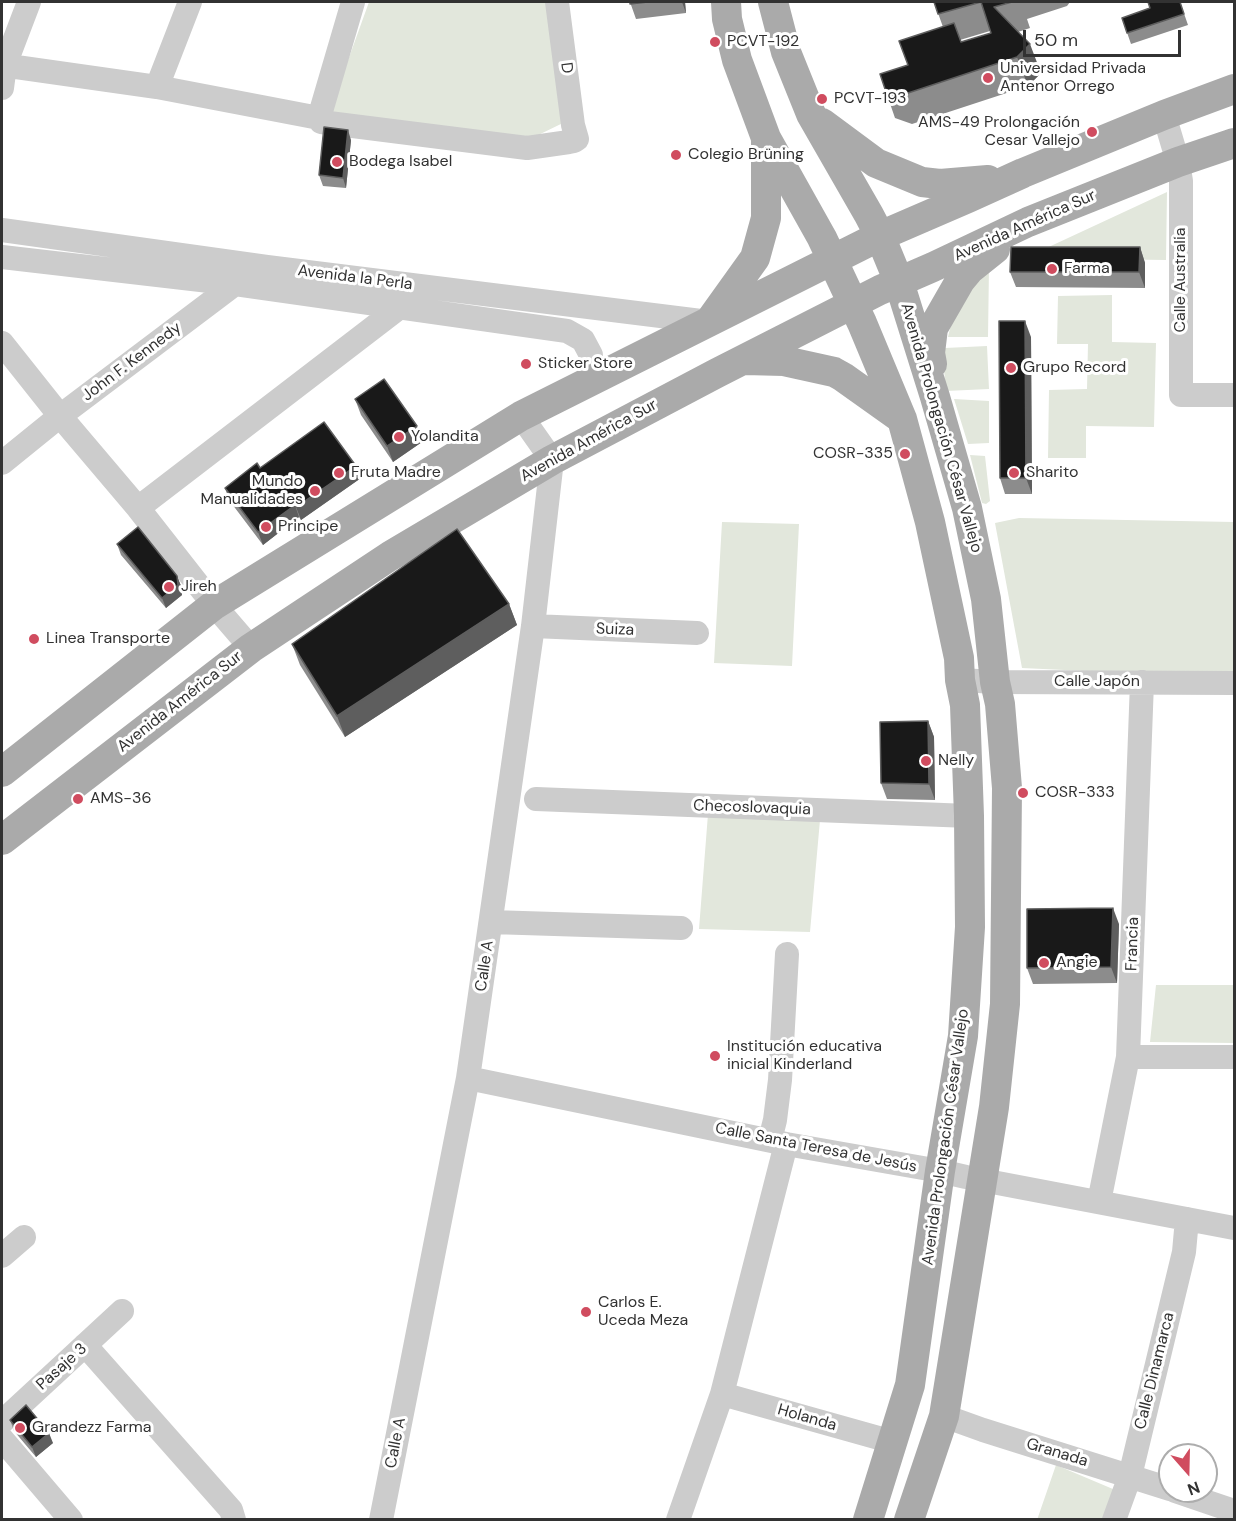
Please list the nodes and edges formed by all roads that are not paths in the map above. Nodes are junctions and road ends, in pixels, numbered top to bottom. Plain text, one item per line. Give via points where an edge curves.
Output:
1 (29, 2) edge
2 (190, 2) edge
3 (353, 2) edge
4 (557, 2) edge
5 (726, 2) edge
6 (773, 2) edge
7 (3, 73) edge
8 (157, 87) junction
9 (1234, 89) edge
10 (811, 114) junction
11 (1164, 114) junction
12 (319, 118) junction
13 (766, 138) junction
14 (1234, 143) edge
15 (1178, 162) junction
16 (1023, 173) junction
17 (1028, 222) junction
18 (2, 230) edge
19 (880, 236) junction
20 (2, 257) edge
21 (832, 259) junction
22 (267, 267) junction
23 (899, 282) junction
24 (235, 284) junction
25 (853, 303) junction
26 (400, 307) junction
27 (709, 322) junction
28 (2, 343) edge
29 (742, 360) junction
30 (589, 382) junction
31 (1234, 395) edge
32 (935, 396) junction
33 (60, 416) junction
34 (521, 416) junction
35 (902, 419) junction
36 (552, 460) junction
37 (2, 463) edge
38 (138, 508) junction
39 (214, 605) junction
40 (533, 626) junction
41 (697, 633) dead end
42 (251, 648) junction
43 (960, 680) junction
44 (995, 682) junction
45 (1142, 682) junction
46 (1234, 683) edge
47 (2, 772) edge
48 (536, 799) dead end
49 (969, 816) junction
50 (2, 840) edge
51 (491, 922) junction
52 (681, 928) dead end
53 (787, 954) dead end
54 (1128, 1057) junction
55 (1234, 1057) edge
56 (468, 1078) junction
57 (778, 1142) junction
58 (940, 1171) junction
59 (982, 1179) junction
60 (1099, 1202) junction
61 (1187, 1219) junction
62 (1234, 1228) edge
63 (24, 1237) dead end
64 (2, 1256) edge
65 (122, 1311) dead end
66 (85, 1345) junction
67 (722, 1394) junction
68 (944, 1416) junction
69 (2, 1422) edge
70 (2, 1439) edge
71 (893, 1442) junction
72 (1130, 1476) junction
73 (1158, 1485) edge
74 (1210, 1503) edge
75 (1234, 1511) edge
76 (71, 1520) edge
77 (234, 1520) edge
78 (381, 1520) edge
79 (678, 1520) edge
80 (868, 1520) edge
81 (909, 1520) edge
82 (1114, 1520) edge

1 - 7 street
2 - 8 street
3 - 12 street
4 - 12 street, D via 577,139 574,141 527,148 321,122
5 - 13 main road, Avenida Prolongación César Vallejo via 737,60
6 - 10 main road, Avenida Prolongación César Vallejo via 786,52
7 - 8 street
8 - 12 street
9 - 11 main road
10 - 13 main road
10 - 16 main road via 876,163 922,182 983,181
10 - 19 main road, Avenida Prolongación César Vallejo
11 - 15 street, Calle Australia
11 - 16 main road
13 - 21 main road, Avenida Prolongación César Vallejo
13 - 27 main road via 766,218 755,258
14 - 15 main road, Avenida América Sur
15 - 17 main road, Avenida América Sur
15 - 31 street, Calle Australia via 1181,394
16 - 19 main road
17 - 23 main road, Avenida América Sur
17 - 32 main road via 970,269 933,328 930,353
18 - 22 street, Avenida la Perla
19 - 21 main road
19 - 23 main road, Avenida Prolongación César Vallejo
20 - 24 street, Avenida la Perla
21 - 25 main road, Avenida Prolongación César Vallejo
21 - 27 main road
22 - 24 street, John F. Kennedy
22 - 27 street, Avenida la Perla
23 - 25 main road, Avenida América Sur
23 - 32 main road, Avenida Prolongación César Vallejo
24 - 26 street, Avenida la Perla
24 - 33 street, John F. Kennedy
25 - 29 main road, Avenida América Sur
25 - 35 main road, Avenida Prolongación César Vallejo
26 - 30 street, Avenida la Perla via 567,331 583,340 591,355
26 - 38 street
27 - 30 main road
28 - 33 street
29 - 35 main road via 784,361 834,372
29 - 36 main road, Avenida América Sur
30 - 34 main road
32 - 44 main road, Avenida Prolongación César Vallejo via 978,559
33 - 37 street, John F. Kennedy
33 - 38 street
34 - 36 street
34 - 39 main road
35 - 43 main road, Avenida Prolongación César Vallejo via 933,533
36 - 40 street, Calle A
36 - 42 main road, Avenida América Sur via 390,556
38 - 39 street
39 - 42 street
39 - 47 main road
40 - 41 street, Suiza
40 - 51 street, Calle A
42 - 50 main road, Avenida América Sur
43 - 44 street, Calle Japón
43 - 49 main road, Avenida Prolongación César Vallejo via 965,705
44 - 45 street, Calle Japón
44 - 59 main road, Avenida Prolongación César Vallejo via 1007,788 1005,1004
45 - 46 street, Calle Japón
45 - 54 street, Francia
48 - 49 street, Checoslovaquia
49 - 58 main road, Avenida Prolongación César Vallejo via 970,927 963,1036
51 - 52 street
51 - 56 street, Calle A
53 - 57 street via 775,1120
54 - 55 street
54 - 60 street, Francia
56 - 57 street, Calle Santa Teresa de Jesús
56 - 78 street, Calle A
57 - 58 street, Calle Santa Teresa de Jesús
57 - 67 street
58 - 59 street, Calle Santa Teresa de Jesús
58 - 71 main road, Avenida Prolongación César Vallejo via 910,1385
59 - 60 street, Calle Santa Teresa de Jesús
59 - 68 main road, Avenida Prolongación César Vallejo
60 - 61 street, Calle Santa Teresa de Jesús
61 - 62 street, Calle Santa Teresa de Jesús
61 - 72 street, Calle Dinamarca via 1184,1252
63 - 64 street
65 - 66 street, Pasaje 3
66 - 69 street, Pasaje 3
66 - 77 street via 231,1510
67 - 71 street, Holanda
67 - 79 street
68 - 72 street, Granada
68 - 81 main road, Avenida Prolongación César Vallejo
70 - 76 street
71 - 80 main road, Avenida Prolongación César Vallejo
72 - 73 street, Granada
72 - 82 street, Calle Dinamarca
74 - 75 street

